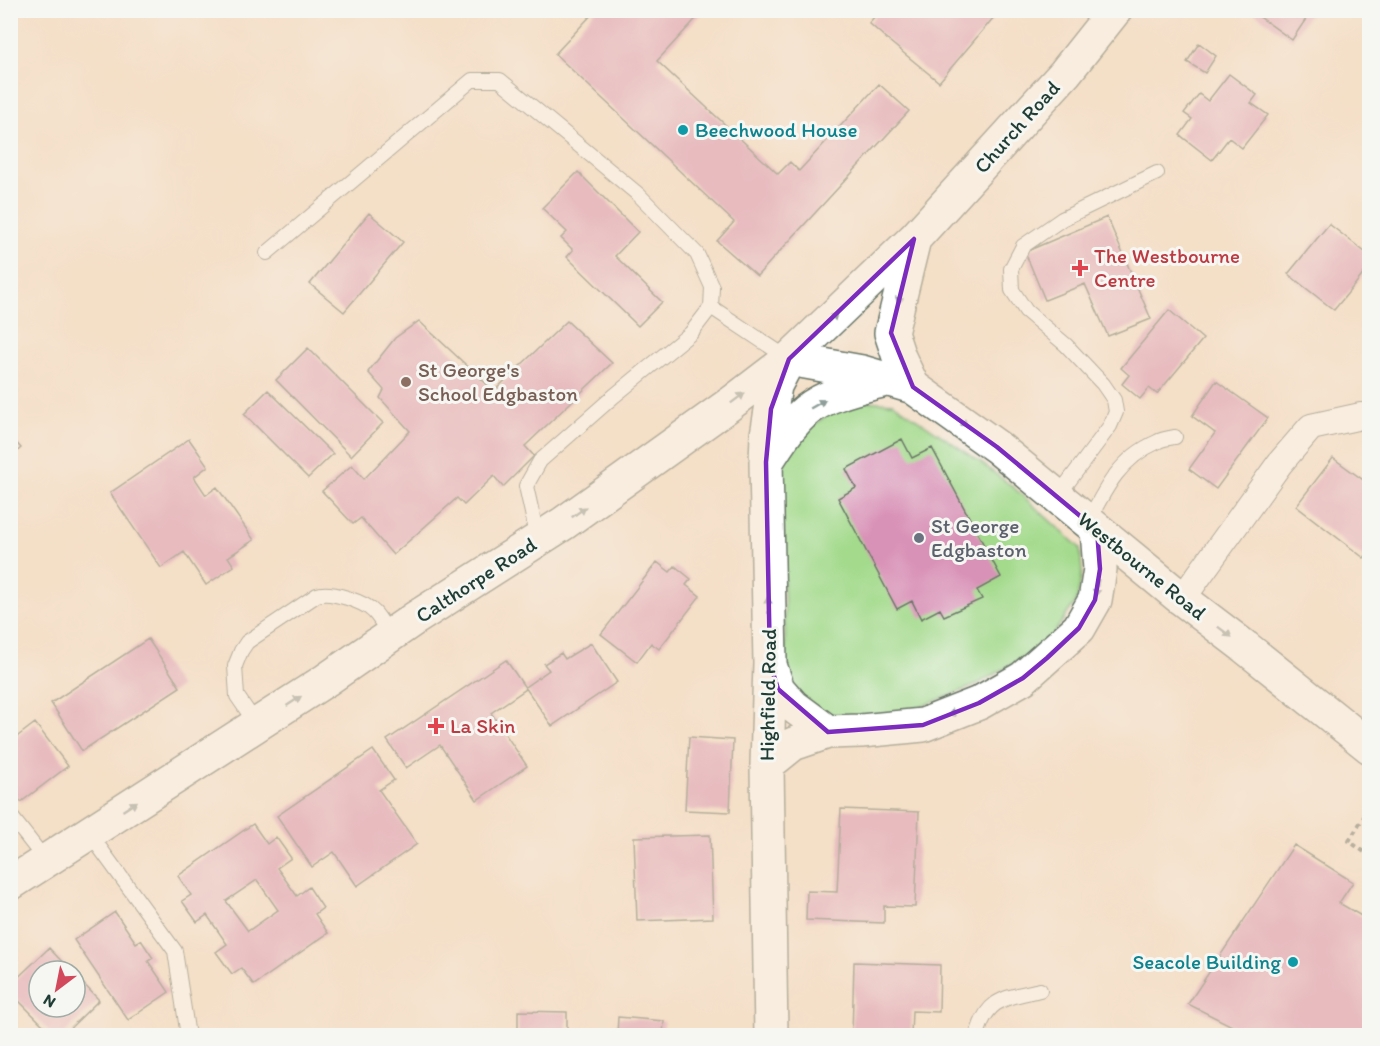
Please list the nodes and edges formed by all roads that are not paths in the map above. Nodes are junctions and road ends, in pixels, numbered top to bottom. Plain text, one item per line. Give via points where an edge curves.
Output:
1 (1115, 10) edge
2 (1157, 173) dead end
3 (914, 239) junction
4 (267, 253) dead end
5 (711, 307) junction
6 (789, 359) junction
7 (899, 383) junction
8 (1370, 418) edge
9 (1175, 437) dead end
10 (766, 462) junction
11 (1057, 497) junction
12 (1093, 526) junction
13 (538, 540) junction
14 (1182, 599) junction
15 (390, 636) junction
16 (770, 663) junction
17 (257, 724) junction
18 (828, 732) junction
19 (1370, 747) edge
20 (767, 765) junction
21 (10, 815) edge
22 (89, 833) junction
23 (46, 861) junction
24 (10, 884) edge
25 (1040, 990) dead end
26 (188, 1035) edge
27 (771, 1035) edge
28 (977, 1035) edge

1 - 3 main road, Church Road via 1065,73
2 - 11 lane via 1062,219 1023,246 1011,269 1012,290 1026,311 1066,345 1114,400 1116,412 1110,426
6 -> 3 main road, Calthorpe Road
3 -> 7 main road via 891,333 898,357
4 - 5 lane via 472,80 500,80 639,195 697,254 712,288
5 - 6 lane
5 - 13 lane via 691,333 540,461 526,486
6 - 7 main road
6 - 10 main road, Highfield Road via 775,386
13 -> 6 main road, Calthorpe Road
10 -> 7 main road via 789,428 808,409 849,390
7 -> 11 main road, Westbourne Road via 997,447
8 - 14 street via 1361,416 1311,427
9 - 12 lane via 1138,453 1115,474
16 -> 10 main road, Highfield Road
11 - 12 main road, Westbourne Road
12 - 14 main road, Westbourne Road
12 -> 18 main road via 1100,569 1095,600 1079,628 1023,678 979,703 924,725
13 - 15 main road, Calthorpe Road
14 -> 19 main road, Westbourne Road
17 -> 15 main road, Calthorpe Road
15 - 17 lane via 367,607 328,592 317,595 247,642 241,651 235,666 237,696
16 - 18 main road via 778,689 793,706
16 - 20 main road, Highfield Road
22 -> 17 main road, Calthorpe Road
18 - 20 main road via 794,744
20 - 27 main road, Highfield Road
21 - 23 lane
22 - 23 main road, Calthorpe Road
22 - 26 lane via 175,951
23 - 24 main road, Calthorpe Road
25 - 28 lane via 1003,999 990,1007

